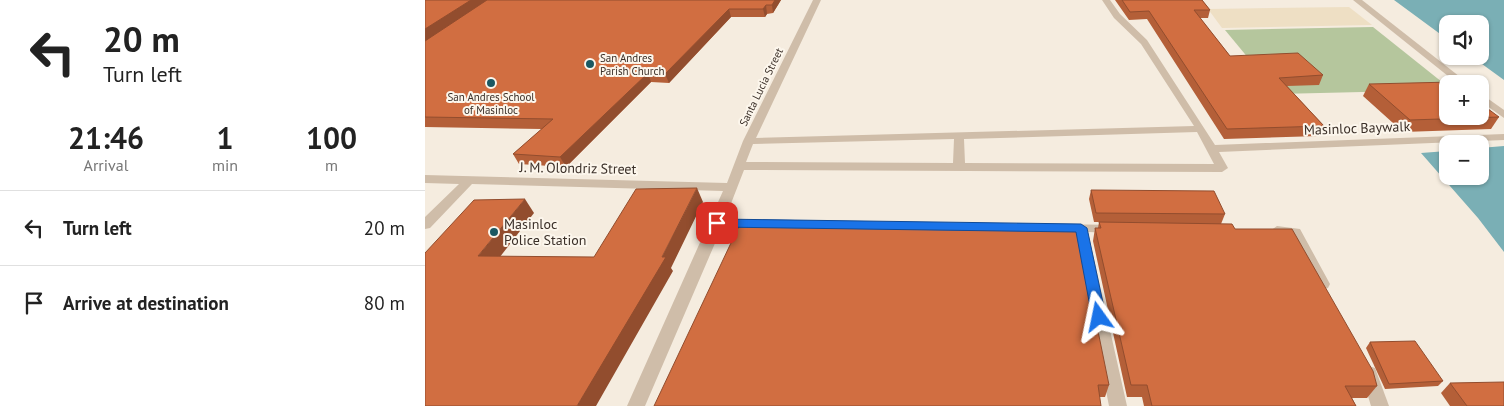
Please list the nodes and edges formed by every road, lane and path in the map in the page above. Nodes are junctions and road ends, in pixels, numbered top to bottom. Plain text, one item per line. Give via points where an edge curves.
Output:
1 (817, 0) edge
2 (1106, 0) edge
3 (1357, 0) edge
4 (1361, 16) dead end
5 (1377, 16) junction
6 (1452, 75) edge
7 (1489, 103) edge
8 (1504, 115) edge
9 (1201, 129) junction
10 (959, 136) junction
11 (1504, 137) edge
12 (749, 141) junction
13 (1211, 149) junction
14 (740, 166) junction
15 (959, 167) junction
16 (425, 179) edge
17 (469, 180) junction
18 (729, 187) junction
19 (717, 223) junction
20 (425, 224) edge
21 (1081, 228) junction
22 (1130, 229) edge
23 (1266, 231) edge
24 (1327, 294) edge
25 (1359, 356) edge
26 (636, 406) edge
27 (1118, 406) edge
28 (1381, 406) edge

1 - 12 street, Santa Lucia Street
2 - 9 street via 1117,16 1144,42
3 - 5 street
4 - 5 street
5 - 6 street
7 - 8 street
9 - 10 street
9 - 13 street
10 - 12 street
10 - 15 street
11 - 13 street, Masinloc Baywalk
12 - 14 street, Santa Lucia Street
13 - 15 street via 1222,168
14 - 15 street
14 - 18 street, Santa Lucia Street
16 - 17 street, J. M. Olondriz Street
17 - 18 street, J. M. Olondriz Street
17 - 20 street
18 - 19 street, Santa Lucia Street
19 - 21 street
19 - 26 street, Santa Lucia Street
21 - 22 street
21 - 27 street
23 - 24 street via 1295,232
25 - 28 street

